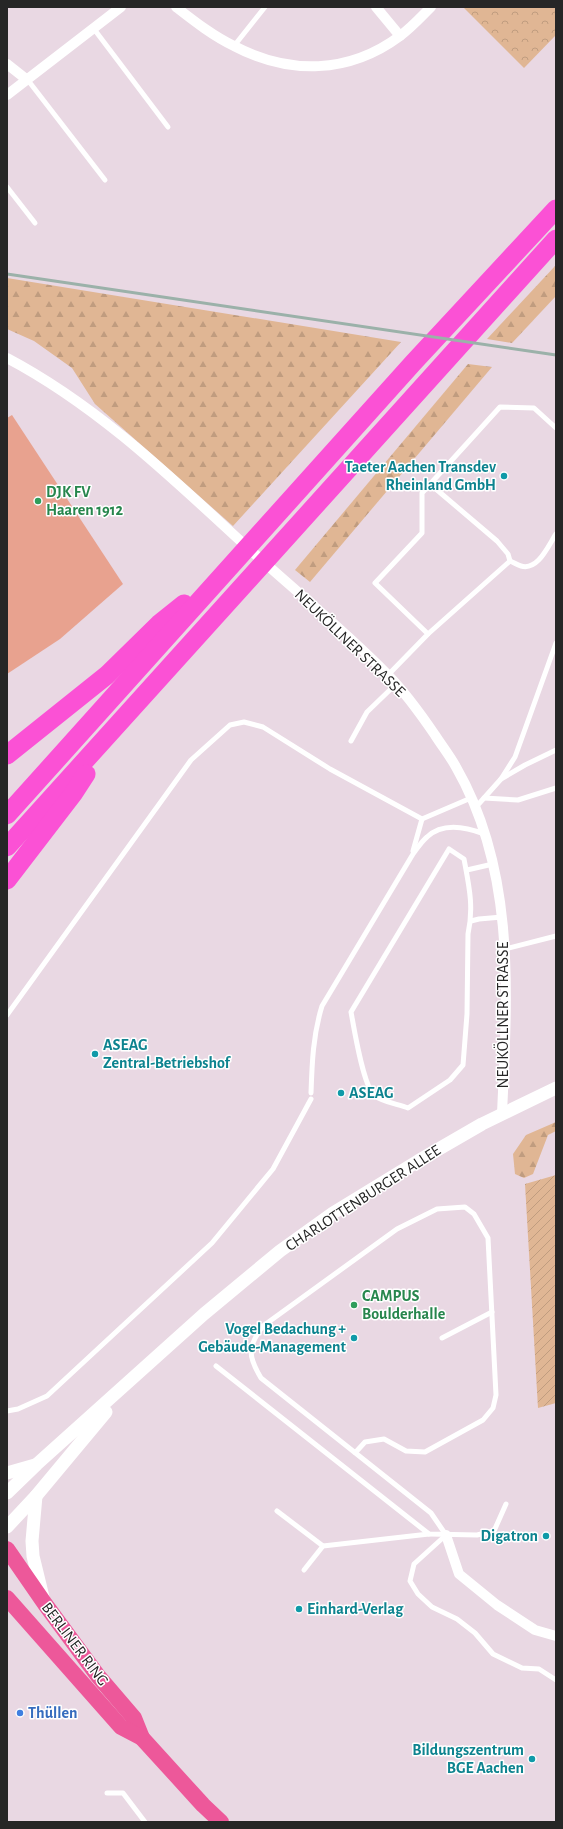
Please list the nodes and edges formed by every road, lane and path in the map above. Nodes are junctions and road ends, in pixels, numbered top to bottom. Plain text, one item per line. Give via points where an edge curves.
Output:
1 (121, 7) edge
2 (176, 7) edge
3 (265, 7) edge
4 (376, 7) edge
5 (431, 7) edge
6 (94, 29) junction
7 (400, 36) junction
8 (234, 46) junction
9 (7, 64) edge
10 (26, 79) junction
11 (7, 95) edge
12 (168, 127) dead end
13 (106, 180) dead end
14 (7, 187) edge
15 (556, 209) edge
16 (35, 223) dead end
17 (556, 240) edge
18 (7, 358) edge
19 (556, 428) edge
20 (430, 484) junction
21 (556, 534) edge
22 (510, 561) junction
23 (226, 571) junction
24 (428, 634) junction
25 (556, 643) edge
26 (388, 675) junction
27 (396, 684) junction
28 (118, 724) junction
29 (351, 741) dead end
30 (556, 750) edge
31 (7, 755) edge
32 (501, 779) junction
33 (556, 788) edge
34 (484, 798) junction
35 (473, 803) junction
36 (7, 815) edge
37 (422, 819) junction
38 (484, 834) junction
39 (7, 847) edge
40 (413, 854) junction
41 (493, 864) junction
42 (466, 870) junction
43 (7, 880) edge
44 (502, 917) junction
45 (471, 921) junction
46 (556, 936) edge
47 (505, 949) junction
48 (7, 1015) edge
49 (556, 1088) edge
50 (502, 1114) junction
51 (492, 1312) junction
52 (442, 1338) dead end
53 (216, 1366) dead end
54 (132, 1380) junction
55 (7, 1411) edge
56 (355, 1453) junction
57 (36, 1464) junction
58 (7, 1473) edge
59 (7, 1493) edge
60 (36, 1496) junction
61 (506, 1504) dead end
62 (277, 1511) dead end
63 (7, 1527) edge
64 (429, 1534) junction
65 (446, 1535) junction
66 (323, 1546) junction
67 (7, 1549) edge
68 (304, 1570) dead end
69 (7, 1598) edge
70 (44, 1604) junction
71 (556, 1636) edge
72 (556, 1680) edge
73 (142, 1738) junction
74 (107, 1793) dead end
75 (145, 1822) edge
76 (221, 1822) edge

1 - 6 street
2 - 8 street via 202,27
3 - 8 lane
4 - 7 street
5 - 7 street
6 - 10 street
6 - 12 lane
7 - 8 street via 359,59 330,66 297,66 265,59
9 - 10 street
10 - 11 street
10 - 13 lane
14 - 16 lane
15 - 23 highway
17 - 28 highway
18 - 26 street, NEUKÖLLNER STRASSE via 76,400 117,431 208,510
19 - 20 lane via 534,408 500,407
20 - 22 lane via 497,541 508,554
20 - 24 lane via 422,493 422,533 375,583
21 - 22 lane via 532,566 522,567
22 - 24 lane
23 - 31 highway via 159,624 107,675
23 - 36 highway
24 - 26 lane
25 - 32 lane via 515,757
26 - 27 street, NEUKÖLLNER STRASSE
27 - 29 lane via 367,712
27 - 35 street, NEUKÖLLNER STRASSE via 416,707 457,768
28 - 39 highway
28 - 43 highway via 72,794
30 - 32 lane
32 - 34 lane
33 - 34 lane via 518,800
34 - 35 lane
35 - 37 lane
35 - 38 street, NEUKÖLLNER STRASSE
37 - 40 lane
37 - 48 lane via 330,769 262,727 244,722 230,725 191,760
38 - 40 lane via 468,828 440,828 427,837
38 - 41 street, NEUKÖLLNER STRASSE
40 - 55 lane via 322,1006 315,1028 311,1096 273,1169 212,1243 47,1396
41 - 42 lane
41 - 44 street, NEUKÖLLNER STRASSE
42 - 45 lane via 472,902
42 - 45 lane via 464,859 449,849 351,1012 367,1081 373,1094 386,1101 408,1108 450,1080 463,1065 467,1014 468,934
44 - 45 lane
44 - 47 street, NEUKÖLLNER STRASSE
46 - 47 lane
47 - 50 street, NEUKÖLLNER STRASSE via 507,990
49 - 50 street, CHARLOTTENBURGER ALLEE
50 - 54 street, CHARLOTTENBURGER ALLEE via 418,1161 322,1221 280,1251 222,1298
51 - 52 lane
51 - 56 lane via 496,1395 493,1408 483,1420 425,1452 406,1451 384,1439 365,1442
51 - 56 lane via 488,1238 474,1214 465,1207 437,1208 397,1229 263,1326 254,1338 250,1352 261,1378
53 - 64 lane
54 - 57 street, CHARLOTTENBURGER ALLEE
54 - 60 street, CHARLOTTENBURGER ALLEE
56 - 65 lane via 431,1513
57 - 58 street
57 - 59 street, CHARLOTTENBURGER ALLEE
60 - 63 street, CHARLOTTENBURGER ALLEE
60 - 70 street via 32,1549
61 - 65 lane via 494,1531 477,1535
62 - 66 lane
64 - 65 lane
64 - 66 lane
65 - 71 street via 459,1574 497,1605 535,1630
65 - 72 lane via 414,1564 410,1581 418,1594 432,1607 457,1619 475,1633 493,1654 522,1668 539,1669
66 - 68 lane
67 - 70 main road, BERLINER RING
69 - 73 main road, BERLINER RING via 121,1726
70 - 73 main road, BERLINER RING via 98,1676 134,1718
73 - 76 main road, BERLINER RING
74 - 75 lane via 123,1793

